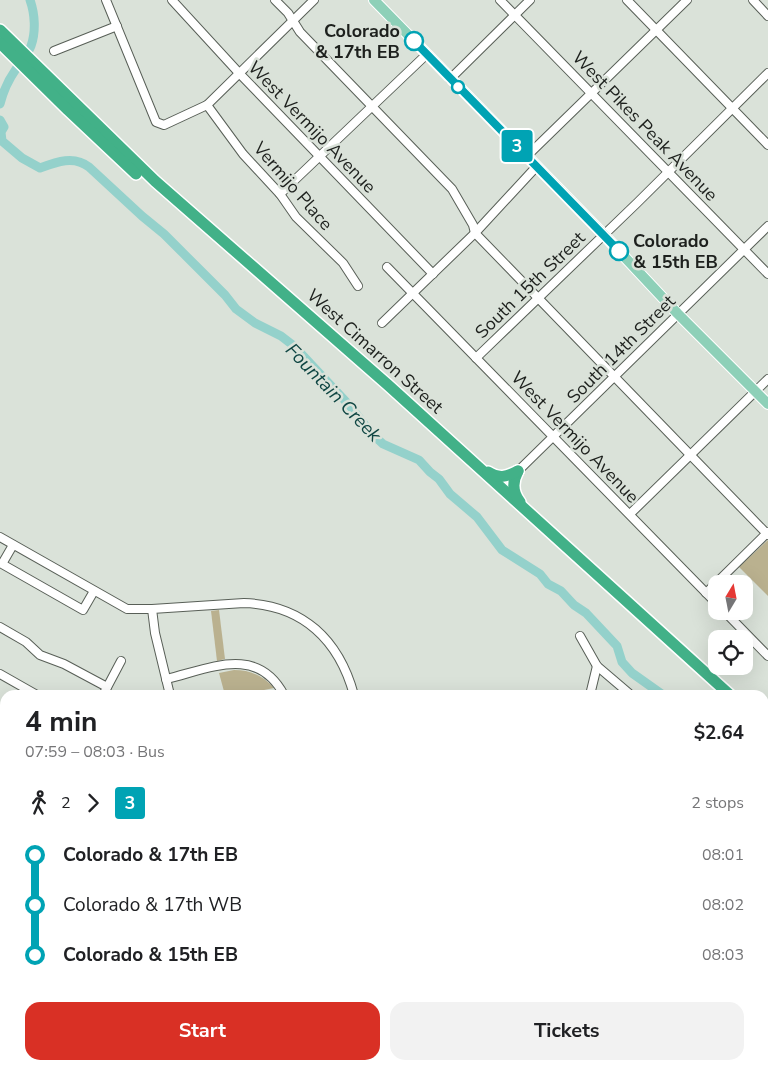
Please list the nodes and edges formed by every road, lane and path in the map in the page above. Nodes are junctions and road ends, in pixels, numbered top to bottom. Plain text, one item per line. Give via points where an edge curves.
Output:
1 (106, 0) edge
2 (275, 0) edge
3 (314, 0) edge
4 (374, 0) edge
5 (500, 0) edge
6 (530, 0) edge
7 (628, 0) edge
8 (687, 0) edge
9 (753, 0) edge
10 (176, 1) edge
11 (515, 15) junction
12 (768, 16) edge
13 (293, 21) junction
14 (117, 26) junction
15 (0, 30) edge
16 (656, 30) junction
17 (0, 43) edge
18 (11, 48) junction
19 (54, 51) dead end
20 (427, 54) junction
21 (32, 69) junction
22 (239, 73) junction
23 (768, 73) edge
24 (450, 79) junction
25 (592, 93) junction
26 (207, 105) junction
27 (373, 107) junction
28 (732, 108) junction
29 (768, 145) edge
30 (527, 156) junction
31 (320, 157) junction
32 (536, 166) junction
33 (668, 171) junction
34 (280, 194) junction
35 (768, 226) edge
36 (475, 233) junction
37 (604, 235) junction
38 (744, 249) junction
39 (387, 267) dead end
40 (432, 274) junction
41 (768, 274) edge
42 (358, 286) dead end
43 (412, 293) junction
44 (537, 298) junction
45 (678, 314) junction
46 (382, 323) dead end
47 (476, 358) junction
48 (614, 377) junction
49 (768, 379) edge
50 (755, 391) junction
51 (768, 404) edge
52 (554, 437) junction
53 (462, 452) junction
54 (690, 454) junction
55 (518, 471) junction
56 (630, 514) junction
57 (538, 522) junction
58 (768, 533) edge
59 (0, 537) edge
60 (13, 545) junction
61 (94, 591) junction
62 (706, 592) joint
63 (152, 608) junction
64 (733, 620) edge
65 (0, 627) edge
66 (580, 636) dead end
67 (768, 656) edge
68 (121, 662) dead end
69 (597, 666) junction
70 (0, 674) edge
71 (166, 679) junction
72 (107, 688) joint
73 (29, 690) edge
74 (169, 690) edge
75 (282, 690) edge
76 (353, 690) edge
77 (591, 690) edge
78 (625, 690) edge
79 (713, 690) edge
80 (724, 690) edge

1 - 14 street
2 - 13 street
3 - 13 street
4 - 20 main road
5 - 11 street, West Pikes Peak Avenue
6 - 11 street
7 - 16 street
8 - 16 street
9 - 12 street
10 - 22 street, West Vermijo Avenue
11 - 24 street
11 - 25 street, West Pikes Peak Avenue
13 - 22 street
13 - 27 street
14 - 19 street
14 - 26 street via 156,122 164,125
15 - 18 highway, West Cimarron Street
16 - 25 street
16 - 28 street
17 - 18 highway, West Cimarron Street
18 - 21 highway, West Cimarron Street
20 - 24 main road
20 - 27 street
21 - 53 highway, West Cimarron Street
21 - 79 highway, West Cimarron Street via 136,173 356,366
22 - 26 street
22 - 31 street, West Vermijo Avenue
23 - 28 street, South 15th Street
24 - 30 main road
25 - 30 street
25 - 33 street, West Pikes Peak Avenue
26 - 34 street, Vermijo Place via 243,154
27 - 31 street
27 - 36 street via 452,189
28 - 29 street
28 - 33 street, South 15th Street
30 - 32 main road
31 - 34 street
31 - 40 street, West Vermijo Avenue
32 - 36 street
32 - 37 main road
33 - 37 street, South 15th Street
33 - 38 street, West Pikes Peak Avenue
34 - 42 street, Vermijo Place via 296,217 343,264
35 - 38 street, South 14th Street
36 - 40 street
36 - 44 street
37 - 44 street, South 15th Street
37 - 45 main road
38 - 41 street, West Pikes Peak Avenue
38 - 45 street, South 14th Street
39 - 43 street, West Vermijo Avenue
40 - 43 street
43 - 46 street
43 - 47 street, West Vermijo Avenue
44 - 47 street, South 15th Street
44 - 48 street
45 - 48 street, South 14th Street
45 - 50 main road
47 - 52 street, West Vermijo Avenue
48 - 52 street, South 14th Street
48 - 54 street
49 - 50 street
50 - 51 main road
50 - 54 street
52 - 55 street, South 14th Street
52 - 56 street, West Vermijo Avenue
53 - 55 highway via 495,476 504,477
53 - 57 highway, West Cimarron Street
54 - 56 street
54 - 58 street
55 - 57 highway via 514,492
56 - 62 street, West Vermijo Avenue
57 - 80 highway, West Cimarron Street
58 - 62 street
59 - 60 street
60 - 61 street
60 - 61 street via 2,564 75,606 84,610
61 - 63 street via 127,609
63 - 71 street
63 - 76 street via 256,603 282,609 326,637 340,658
64 - 67 street
65 - 72 street via 47,659 64,664
66 - 69 street
68 - 72 street
69 - 77 street
69 - 78 street
70 - 73 street
71 - 74 street
71 - 75 street via 242,663 267,673

